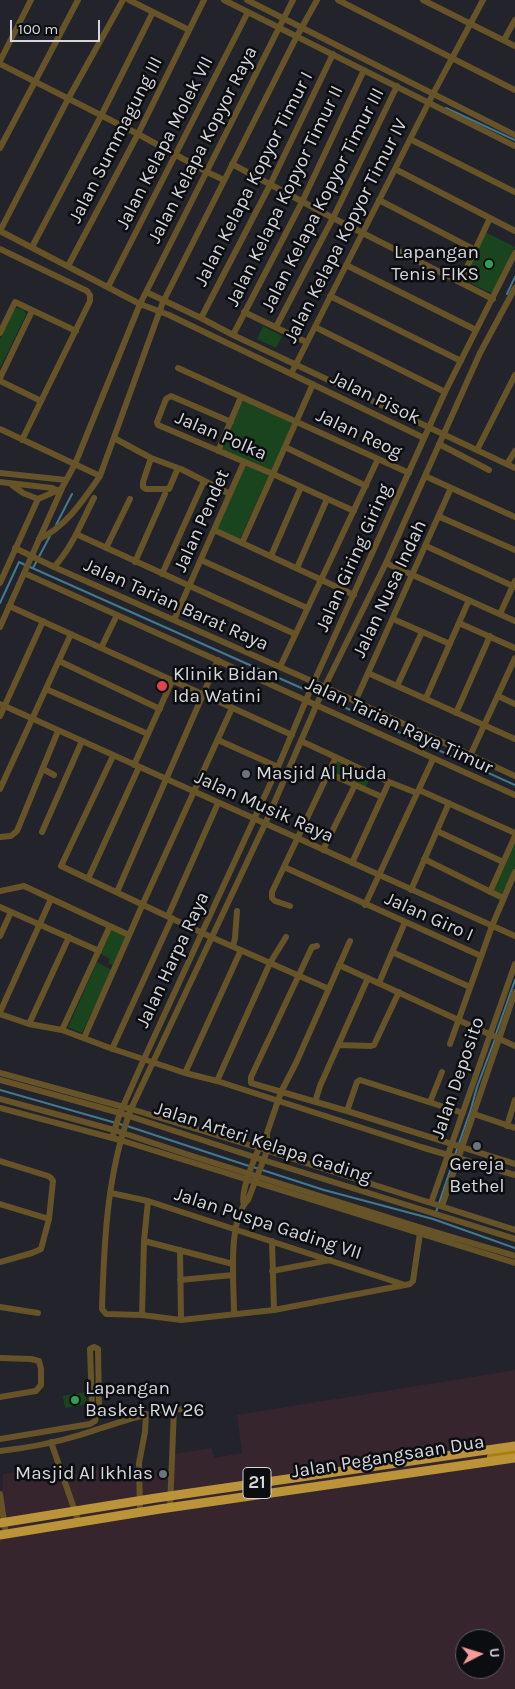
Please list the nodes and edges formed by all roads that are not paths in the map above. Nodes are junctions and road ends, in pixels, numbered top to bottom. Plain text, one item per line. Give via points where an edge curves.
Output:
1 (31, 0) edge
2 (78, 0) edge
3 (123, 0) edge
4 (129, 0) edge
5 (204, 0) edge
6 (224, 0) edge
7 (294, 0) edge
8 (317, 0) edge
9 (338, 0) edge
10 (423, 0) edge
11 (443, 0) edge
12 (483, 0) edge
13 (252, 1) edge
14 (439, 8) junction
15 (153, 12) junction
16 (248, 12) junction
17 (515, 20) edge
18 (283, 23) junction
19 (471, 23) junction
20 (189, 30) junction
21 (298, 31) junction
22 (504, 40) junction
23 (515, 46) edge
24 (333, 54) junction
25 (451, 58) junction
26 (0, 62) edge
27 (364, 70) junction
28 (34, 82) junction
29 (397, 86) junction
30 (515, 90) edge
31 (431, 98) junction
32 (68, 99) junction
33 (101, 116) junction
34 (138, 134) junction
35 (515, 135) edge
36 (410, 139) junction
37 (515, 146) edge
38 (0, 148) edge
39 (176, 154) junction
40 (232, 164) junction
41 (395, 169) junction
42 (208, 172) junction
43 (224, 180) junction
44 (270, 185) junction
45 (515, 192) edge
46 (379, 200) junction
47 (302, 202) junction
48 (333, 218) junction
49 (490, 218) junction
50 (0, 231) edge
51 (515, 231) edge
52 (363, 232) junction
53 (32, 247) junction
54 (0, 249) edge
55 (475, 250) junction
56 (515, 253) edge
57 (346, 265) junction
58 (68, 266) junction
59 (460, 282) junction
60 (108, 287) junction
61 (146, 292) junction
62 (514, 293) edge
63 (330, 296) junction
64 (493, 299) junction
65 (164, 301) junction
66 (140, 304) junction
67 (32, 311) junction
68 (159, 312) junction
69 (244, 312) junction
70 (201, 318) junction
71 (276, 327) junction
72 (314, 327) junction
73 (476, 330) junction
74 (76, 331) junction
75 (0, 333) edge
76 (234, 335) junction
77 (306, 342) junction
78 (461, 361) junction
79 (296, 364) junction
80 (178, 368) dead end
81 (291, 374) junction
82 (515, 375) edge
83 (0, 379) edge
84 (312, 384) junction
85 (445, 392) junction
86 (241, 397) junction
87 (42, 401) junction
88 (296, 421) junction
89 (231, 422) junction
90 (429, 427) junction
91 (0, 429) edge
92 (114, 438) junction
93 (424, 438) junction
94 (441, 439) junction
95 (22, 440) junction
96 (285, 447) junction
97 (477, 450) junction
98 (218, 451) junction
99 (515, 451) edge
100 (151, 458) junction
101 (378, 459) junction
102 (244, 462) junction
103 (75, 464) junction
104 (507, 464) junction
105 (179, 468) junction
106 (515, 468) edge
107 (489, 470) dead end
108 (0, 473) edge
109 (409, 473) junction
110 (273, 474) junction
111 (100, 476) junction
112 (426, 476) junction
113 (66, 480) junction
114 (204, 481) junction
115 (0, 482) edge
116 (11, 484) junction
117 (366, 486) junction
118 (301, 487) junction
119 (452, 488) junction
120 (59, 490) junction
121 (165, 494) dead end
122 (230, 494) junction
123 (94, 498) dead end
124 (130, 499) dead end
125 (327, 499) junction
126 (38, 500) junction
127 (354, 511) junction
128 (440, 517) junction
129 (515, 517) edge
130 (214, 530) junction
131 (76, 534) junction
132 (39, 539) junction
133 (242, 543) junction
134 (426, 546) junction
135 (15, 548) junction
136 (106, 548) junction
137 (515, 550) edge
138 (270, 556) junction
139 (34, 558) junction
140 (202, 560) junction
141 (135, 562) junction
142 (386, 563) junction
143 (54, 567) junction
144 (297, 568) junction
145 (25, 571) junction
146 (162, 574) junction
147 (413, 575) junction
148 (321, 580) junction
149 (0, 583) edge
150 (514, 584) edge
151 (190, 587) junction
152 (354, 595) junction
153 (469, 600) junction
154 (10, 606) junction
155 (308, 608) junction
156 (500, 614) junction
157 (117, 615) junction
158 (393, 618) junction
159 (174, 620) junction
160 (43, 621) junction
161 (515, 621) edge
162 (459, 623) junction
163 (0, 627) edge
164 (422, 632) junction
165 (71, 634) junction
166 (295, 634) junction
167 (490, 636) junction
168 (450, 644) junction
169 (102, 648) junction
170 (515, 648) edge
171 (515, 658) edge
172 (218, 660) junction
173 (59, 661) junction
174 (280, 667) junction
175 (513, 668) edge
176 (368, 674) junction
177 (172, 681) junction
178 (313, 684) junction
179 (397, 686) junction
180 (46, 689) junction
181 (324, 689) junction
182 (202, 695) junction
183 (498, 696) junction
184 (307, 698) junction
185 (426, 698) junction
186 (355, 702) junction
187 (318, 703) junction
188 (515, 704) edge
189 (2, 705) edge
190 (232, 708) junction
191 (160, 709) junction
192 (456, 713) junction
193 (0, 716) edge
194 (32, 719) junction
195 (484, 725) junction
196 (58, 731) junction
197 (148, 734) junction
198 (292, 735) junction
199 (218, 740) junction
200 (515, 740) edge
201 (82, 741) junction
202 (300, 741) junction
203 (113, 756) junction
204 (470, 756) junction
205 (336, 757) junction
206 (433, 759) junction
207 (137, 766) junction
208 (278, 767) junction
209 (43, 769) junction
210 (328, 773) junction
211 (54, 775) dead end
212 (515, 776) edge
213 (167, 780) junction
214 (389, 782) junction
215 (355, 785) junction
216 (0, 789) edge
217 (418, 791) junction
218 (195, 792) junction
219 (515, 795) edge
220 (382, 797) junction
221 (218, 803) junction
222 (449, 803) junction
223 (254, 819) junction
224 (265, 824) junction
225 (437, 831) junction
226 (42, 832) dead end
227 (515, 835) edge
228 (0, 837) edge
229 (297, 838) junction
230 (324, 850) junction
231 (424, 859) junction
232 (503, 862) junction
233 (352, 863) junction
234 (284, 868) junction
235 (515, 872) edge
236 (379, 875) junction
237 (88, 879) junction
238 (411, 890) junction
239 (0, 891) edge
240 (117, 892) junction
241 (490, 892) junction
242 (503, 898) junction
243 (50, 899) junction
244 (143, 904) junction
245 (365, 905) junction
246 (290, 906) dead end
247 (0, 907) edge
248 (237, 911) dead end
249 (11, 912) junction
250 (170, 917) junction
251 (405, 922) junction
252 (40, 925) junction
253 (110, 926) junction
254 (492, 926) junction
255 (206, 934) junction
256 (129, 935) junction
257 (0, 936) edge
258 (515, 936) edge
259 (69, 937) junction
260 (286, 938) dead end
261 (350, 941) dead end
262 (233, 946) junction
263 (314, 947) dead end
264 (241, 950) junction
265 (99, 951) junction
266 (392, 952) junction
267 (481, 956) junction
268 (270, 963) junction
269 (515, 964) edge
270 (340, 965) junction
271 (298, 975) junction
272 (368, 978) junction
273 (379, 983) junction
274 (470, 987) junction
275 (329, 989) junction
276 (399, 992) junction
277 (515, 992) edge
278 (0, 1013) edge
279 (460, 1020) junction
280 (29, 1024) junction
281 (62, 1030) junction
282 (494, 1037) junction
283 (84, 1038) junction
284 (450, 1044) dead end
285 (339, 1045) junction
286 (515, 1046) edge
287 (112, 1049) junction
288 (144, 1059) junction
289 (154, 1062) junction
290 (483, 1068) junction
291 (442, 1072) dead end
292 (0, 1073) edge
293 (185, 1073) junction
294 (0, 1080) edge
295 (217, 1081) junction
296 (281, 1092) junction
297 (0, 1099) edge
298 (84, 1099) junction
299 (515, 1100) edge
300 (277, 1101) junction
301 (315, 1102) junction
302 (430, 1102) junction
303 (0, 1108) edge
304 (347, 1110) junction
305 (120, 1112) junction
306 (463, 1113) junction
307 (56, 1114) junction
308 (474, 1114) junction
309 (127, 1121) junction
310 (54, 1123) junction
311 (507, 1126) junction
312 (115, 1128) junction
313 (515, 1128) edge
314 (267, 1133) junction
315 (112, 1138) junction
316 (120, 1140) junction
317 (457, 1146) junction
318 (259, 1148) junction
319 (267, 1150) junction
320 (454, 1156) junction
321 (0, 1161) edge
322 (254, 1161) junction
323 (262, 1163) junction
324 (515, 1164) edge
325 (515, 1175) edge
326 (253, 1176) junction
327 (111, 1193) junction
328 (148, 1201) junction
329 (0, 1204) edge
330 (437, 1205) junction
331 (49, 1219) junction
332 (235, 1229) junction
333 (515, 1230) edge
334 (420, 1233) junction
335 (515, 1239) edge
336 (144, 1241) junction
337 (272, 1241) junction
338 (180, 1250) junction
339 (515, 1256) edge
340 (331, 1260) junction
341 (0, 1262) edge
342 (515, 1263) edge
343 (233, 1264) junction
344 (272, 1272) junction
345 (233, 1275) junction
346 (180, 1280) junction
347 (405, 1285) junction
348 (0, 1307) edge
349 (274, 1310) junction
350 (38, 1312) dead end
351 (234, 1313) junction
352 (142, 1315) junction
353 (181, 1320) junction
354 (0, 1358) edge
355 (0, 1397) edge
356 (182, 1409) dead end
357 (174, 1410) junction
358 (97, 1413) junction
359 (146, 1414) junction
360 (0, 1439) edge
361 (51, 1442) junction
362 (515, 1446) edge
363 (0, 1451) edge
364 (515, 1453) edge
365 (515, 1458) edge
366 (0, 1494) edge
367 (170, 1508) junction
368 (140, 1512) junction
369 (0, 1523) edge
370 (79, 1523) junction
371 (2, 1535) edge

1 - 26 street
2 - 28 street
3 - 32 street
4 - 15 street
5 - 20 street, Jalan Summagung III
6 - 16 street
7 - 18 street, Jalan Kelapa Kopyor Raya
8 - 21 street
9 - 25 street
10 - 14 street
11 - 14 street
12 - 19 street, Jalan Kelapa Kopyor Timur IV
13 - 18 street
14 - 19 street
15 - 20 street
15 - 33 street
16 - 18 street
16 - 39 street, Jalan Kelapa Molek VII
17 - 22 street
18 - 21 street
18 - 42 street, Jalan Kelapa Kopyor Raya
19 - 22 street
19 - 25 street, Jalan Kelapa Kopyor Timur IV
20 - 34 street, Jalan Summagung III
21 - 24 street
21 - 31 street
21 - 40 street
22 - 23 street
24 - 27 street
24 - 44 street, Jalan Kelapa Kopyor Timur I
25 - 30 street
25 - 31 street, Jalan Kelapa Kopyor Timur IV
26 - 28 street
27 - 29 street
27 - 47 street, Jalan Kelapa Kopyor Timur II
28 - 32 street
28 - 38 street
29 - 31 street
29 - 48 street, Jalan Kelapa Kopyor Timur III
31 - 35 street
31 - 36 street, Jalan Kelapa Kopyor Timur IV
31 - 37 street
32 - 33 street
32 - 50 street
33 - 34 street
33 - 53 street
34 - 39 street
34 - 58 street, Jalan Summagung III
36 - 41 street, Jalan Kelapa Kopyor Timur IV
36 - 45 street
39 - 42 street
39 - 60 street, Jalan Kelapa Molek VII
40 - 43 street
40 - 44 street
41 - 46 street, Jalan Kelapa Kopyor Timur IV
41 - 49 street
42 - 43 street
42 - 61 street, Jalan Kelapa Kopyor Raya
43 - 65 street
44 - 47 street
44 - 70 street, Jalan Kelapa Kopyor Timur I
46 - 52 street, Jalan Kelapa Kopyor Timur IV
46 - 55 street
47 - 48 street
47 - 69 street, Jalan Kelapa Kopyor Timur II
48 - 52 street
48 - 71 street, Jalan Kelapa Kopyor Timur III
49 - 51 street
49 - 55 street
50 - 53 street, Jalan Pisok
52 - 57 street, Jalan Kelapa Kopyor Timur IV
52 - 59 street
53 - 58 street, Jalan Pisok
54 - 74 street via 88,291 90,301
55 - 59 street
56 - 64 street, Jalan Giring Giring
57 - 63 street, Jalan Kelapa Kopyor Timur IV
57 - 73 street
58 - 60 street, Jalan Pisok
59 - 64 street
60 - 66 street, Jalan Pisok
61 - 65 street
61 - 66 street, Jalan Kelapa Kopyor Raya
62 - 94 street via 480,353
63 - 72 street, Jalan Kelapa Kopyor Timur IV
63 - 78 street
64 - 73 street, Jalan Giring Giring
65 - 68 street
65 - 70 street
66 - 68 street, Jalan Pisok
66 - 103 street, Jalan Kelapa Kopyor Raya
67 - 74 street
67 - 75 street via 15,302
67 - 83 street
68 - 81 street, Jalan Pisok
68 - 92 street
69 - 71 street
69 - 76 street, Jalan Kelapa Kopyor Timur II
70 - 76 street
71 - 77 street
72 - 77 street, Jalan Kelapa Kopyor Timur IV
72 - 85 street
73 - 78 street, Jalan Giring Giring
74 - 87 street
76 - 79 street
77 - 79 street, Jalan Kelapa Kopyor Timur IV
78 - 85 street, Jalan Giring Giring
79 - 81 street, Jalan Kelapa Kopyor Timur IV
79 - 90 street
80 - 86 street, Jalan Reog
81 - 84 street, Jalan Pisok
82 - 97 street
83 - 87 street
84 - 88 street
84 - 93 street, Jalan Pisok
85 - 90 street, Jalan Giring Giring
86 - 88 street, Jalan Reog
86 - 89 street
87 - 95 street
88 - 96 street
88 - 101 street, Jalan Reog
89 - 98 street
89 - 98 street, Jalan Polka via 173,396 166,399 158,425
90 - 93 street, Jalan Giring Giring
90 - 94 street
91 - 95 street
92 - 100 street
92 - 111 street
93 - 109 street, Jalan Giring Giring
94 - 97 street
94 - 107 street
94 - 112 street
95 - 103 street
96 - 110 street
96 - 117 street
97 - 104 street
98 - 102 street, Jalan Polka
99 - 104 street
100 - 105 street
100 - 105 street via 142,483 146,489 169,489
101 - 109 street, Jalan Reog
101 - 117 street
102 - 110 street, Jalan Polka
102 - 122 street, Jalan Pendet
103 - 111 street
103 - 113 street, Jalan Kelapa Kopyor Raya
104 - 106 street
105 - 114 street
108 - 113 street
109 - 152 street, Jalan Giring Giring
110 - 118 street, Jalan Polka
110 - 133 street
111 - 132 street via 84,499 50,534
112 - 119 street
112 - 142 street
113 - 120 street, Jalan Kelapa Kopyor Raya
114 - 122 street
114 - 146 street
115 - 116 street
116 - 120 street
116 - 126 street
117 - 127 street
118 - 125 street, Jalan Polka
118 - 138 street
119 - 128 street, Jalan Nusa Indah
119 - 129 street
120 - 126 street
120 - 132 street, Jalan Kelapa Kopyor Raya
121 - 141 street
122 - 130 street, Jalan Pendet
123 - 131 street
124 - 136 street
125 - 127 street, Jalan Polka
125 - 144 street
126 - 135 street
127 - 148 street
128 - 134 street, Jalan Nusa Indah
128 - 137 street
130 - 133 street
130 - 140 street, Jalan Pendet
131 - 136 street
131 - 143 street
132 - 139 street, Jalan Kelapa Kopyor Raya
133 - 138 street
134 - 147 street, Jalan Nusa Indah
134 - 150 street
135 - 139 street, Jalan Tarian Barat Raya
135 - 149 street
136 - 141 street
138 - 144 street
139 - 143 street, Jalan Tarian Barat Raya
139 - 145 street, Jalan Kelapa Kopyor Raya
140 - 151 street, Jalan Pendet
140 - 155 street
141 - 146 street
142 - 147 street
142 - 181 street
143 - 159 street, Jalan Tarian Barat Raya
144 - 148 street
145 - 154 street, Jalan Kelapa Kopyor Raya
145 - 157 street, Jalan Tarian Raya Timur
146 - 151 street
147 - 153 street
147 - 158 street, Jalan Nusa Indah
148 - 152 street
148 - 155 street
150 - 156 street
151 - 159 street, Jalan Pendet
151 - 166 street
152 - 178 street, Jalan Giring Giring
153 - 156 street
153 - 162 street
154 - 160 street
154 - 163 street, Jalan Kelapa Kopyor Raya
155 - 166 street
156 - 161 street
157 - 169 street
157 - 172 street, Jalan Tarian Raya Timur
158 - 164 street
158 - 176 street, Jalan Nusa Indah
159 - 174 street, Jalan Tarian Barat Raya
160 - 165 street
160 - 189 street
162 - 167 street
162 - 168 street
164 - 168 street
164 - 179 street
165 - 169 street
165 - 173 street
166 - 174 street
167 - 170 street
167 - 192 street
168 - 185 street
169 - 177 street
171 - 175 street
172 - 182 street
172 - 184 street, Jalan Tarian Raya Timur
173 - 180 street
173 - 191 street
174 - 178 street, Jalan Tarian Barat Raya
175 - 183 street
176 - 179 street
176 - 186 street, Jalan Nusa Indah
177 - 182 street
177 - 191 street
178 - 181 street, Jalan Tarian Barat Raya
178 - 184 street, Jalan Giring Giring
179 - 185 street
180 - 194 street
180 - 197 street
181 - 186 street, Jalan Tarian Barat Raya
181 - 187 street
182 - 190 street
182 - 213 street
183 - 188 street
183 - 195 street
184 - 187 street, Jalan Tarian Raya Timur
184 - 198 street, Jalan Giring Giring
185 - 192 street
186 - 204 street, Jalan Tarian Barat Raya
187 - 202 street
187 - 206 street, Jalan Tarian Raya Timur
189 - 193 street
189 - 194 street, Jalan Musik Raya
190 - 198 street
190 - 199 street
191 - 197 street
192 - 195 street
194 - 196 street, Jalan Musik Raya
194 - 216 street
195 - 200 street
195 - 204 street
196 - 201 street, Jalan Musik Raya
196 - 209 street
197 - 207 street
198 - 208 street, Jalan Giring Giring
199 - 208 street
199 - 218 street
201 - 203 street, Jalan Musik Raya
201 - 226 street
202 - 205 street
202 - 224 street
203 - 207 street, Jalan Musik Raya
203 - 237 street via 61,866
204 - 212 street, Jalan Tarian Barat Raya
205 - 210 street
205 - 214 street
206 - 217 street
206 - 219 street, Jalan Tarian Raya Timur
207 - 213 street, Jalan Musik Raya
207 - 237 street
208 - 223 street, Jalan Harpa Raya
209 - 211 street
209 - 228 street via 17,831 11,836
210 - 215 street
210 - 229 street
213 - 218 street, Jalan Musik Raya
213 - 240 street
214 - 217 street
214 - 220 street
215 - 220 street
215 - 230 street
217 - 222 street
217 - 236 street
218 - 221 street, Jalan Musik Raya
218 - 244 street
220 - 233 street
221 - 223 street, Jalan Musik Raya
221 - 250 street
222 - 225 street
222 - 227 street
223 - 224 street, Jalan Musik Raya
223 - 255 street, Jalan Harpa Raya
224 - 229 street, Jalan Musik Raya
224 - 255 street
225 - 231 street
225 - 232 street
227 - 232 street
229 - 230 street, Jalan Musik Raya
229 - 234 street
230 - 233 street, Jalan Musik Raya
231 - 238 street
231 - 241 street
232 - 241 street
233 - 236 street, Jalan Musik Raya
234 - 245 street, Jalan Giro I
234 - 246 street via 272,898
235 - 242 street
236 - 238 street, Jalan Musik Raya
236 - 245 street
237 - 240 street
238 - 254 street, Jalan Musik Raya
239 - 243 street via 23,886
240 - 244 street
241 - 242 street
242 - 254 street
243 - 252 street
243 - 253 street
244 - 250 street
244 - 256 street
245 - 251 street, Jalan Giro I
247 - 249 street
248 - 262 street
249 - 252 street
249 - 257 street
250 - 255 street
250 - 287 street
251 - 266 street
251 - 267 street, Jalan Giro I
252 - 259 street
252 - 278 street
253 - 256 street
253 - 265 street
254 - 258 street, Jalan Musik Raya
254 - 267 street
255 - 262 street
255 - 288 street, Jalan Harpa Raya
255 - 289 street
256 - 283 street
259 - 265 street
259 - 280 street
260 - 268 street
261 - 270 street
262 - 264 street
263 - 271 street
264 - 268 street
264 - 293 street
265 - 281 street
266 - 273 street
266 - 274 street
267 - 274 street
268 - 271 street
268 - 295 street
269 - 282 street, Jalan Deposito
270 - 272 street
270 - 275 street
271 - 275 street
271 - 296 street via 250,1080 255,1085
272 - 273 street
272 - 285 street
273 - 276 street
274 - 279 street
275 - 296 street
276 - 279 street
276 - 285 street via 374,1045
277 - 282 street
278 - 280 street
279 - 282 street
279 - 284 street
280 - 281 street
281 - 283 street
282 - 286 street
282 - 290 street
282 - 290 street, Jalan Deposito
283 - 287 street
285 - 301 street
287 - 288 street
288 - 289 street
288 - 305 street, Jalan Harpa Raya
289 - 293 street
289 - 309 street
290 - 306 street, Jalan Deposito
290 - 308 street
291 - 302 street
292 - 298 street, Jalan Arteri Kelapa Gading
293 - 295 street
294 - 298 street, Jalan Arteri Kelapa Gading
295 - 300 street
296 - 300 street
296 - 301 street
297 - 307 street, Jalan Arteri Kelapa Gading
298 - 305 street, Jalan Arteri Kelapa Gading
299 - 311 street
300 - 314 street
300 - 320 street
301 - 304 street
302 - 304 street via 360,1080
302 - 306 street
303 - 310 street, Jalan Arteri Kelapa Gading
304 - 317 street
305 - 309 street, Jalan Arteri Kelapa Gading
305 - 312 street, Jalan Harpa Raya
306 - 317 street, Jalan Deposito
307 - 310 street
307 - 312 street, Jalan Arteri Kelapa Gading
308 - 311 street
308 - 317 street
309 - 312 street, Jalan Arteri Kelapa Gading
309 - 316 street
309 - 318 street, Jalan Arteri Kelapa Gading
309 - 322 street, Jalan Arteri Kelapa Gading
309 - 326 street, Jalan Arteri Kelapa Gading
310 - 315 street, Jalan Arteri Kelapa Gading
311 - 313 street
312 - 315 street, Jalan Harpa Raya
314 - 318 street
314 - 319 street
315 - 316 street, Jalan Arteri Kelapa Gading
316 - 326 street, Jalan Arteri Kelapa Gading
316 - 327 street
317 - 320 street
317 - 320 street, Jalan Deposito
317 - 324 street
318 - 319 street, Jalan Arteri Kelapa Gading
318 - 322 street
319 - 323 street
319 - 330 street, Jalan Arteri Kelapa Gading
320 - 325 street
320 - 330 street, Jalan Deposito
320 - 330 street
321 - 331 street via 51,1178
322 - 323 street, Jalan Arteri Kelapa Gading
322 - 326 street
323 - 326 street
323 - 335 street, Jalan Arteri Kelapa Gading
326 - 332 street via 242,1199 244,1204
326 - 334 street, Jalan Arteri Kelapa Gading
326 - 339 street, Jalan Arteri Kelapa Gading
327 - 328 street, Jalan Puspa Gading VII
327 - 352 street via 104,1242 102,1309 106,1314
328 - 332 street, Jalan Puspa Gading VII
328 - 336 street
329 - 331 street
330 - 333 street, Jalan Arteri Kelapa Gading
331 - 341 street via 41,1249
332 - 337 street, Jalan Puspa Gading VII
332 - 343 street
334 - 342 street, Jalan Arteri Kelapa Gading
334 - 347 street via 412,1281
336 - 338 street
336 - 352 street
337 - 340 street, Jalan Puspa Gading VII
337 - 344 street
338 - 343 street
338 - 346 street
340 - 344 street
340 - 347 street, Jalan Puspa Gading VII
343 - 345 street
344 - 349 street
345 - 346 street
345 - 351 street
346 - 353 street
347 - 349 street
348 - 350 street
349 - 351 street
351 - 353 street
352 - 353 street
354 - 355 street via 31,1359 41,1364 41,1385 36,1391
356 - 357 street
357 - 359 street
357 - 367 street
358 - 358 street via 92,1405 90,1349 94,1347 98,1349
358 - 360 street via 95,1421 90,1424
359 - 361 street
359 - 368 street via 139,1463
361 - 363 street
361 - 370 street
362 - 369 highway, 21, bridge
364 - 367 main road, Jalan Pegangsaan Dua
365 - 371 highway, 21, bridge
366 - 371 street
367 - 368 main road, Jalan Pegangsaan Dua
368 - 370 main road, Jalan Pegangsaan Dua
370 - 371 main road, Jalan Pegangsaan Dua

